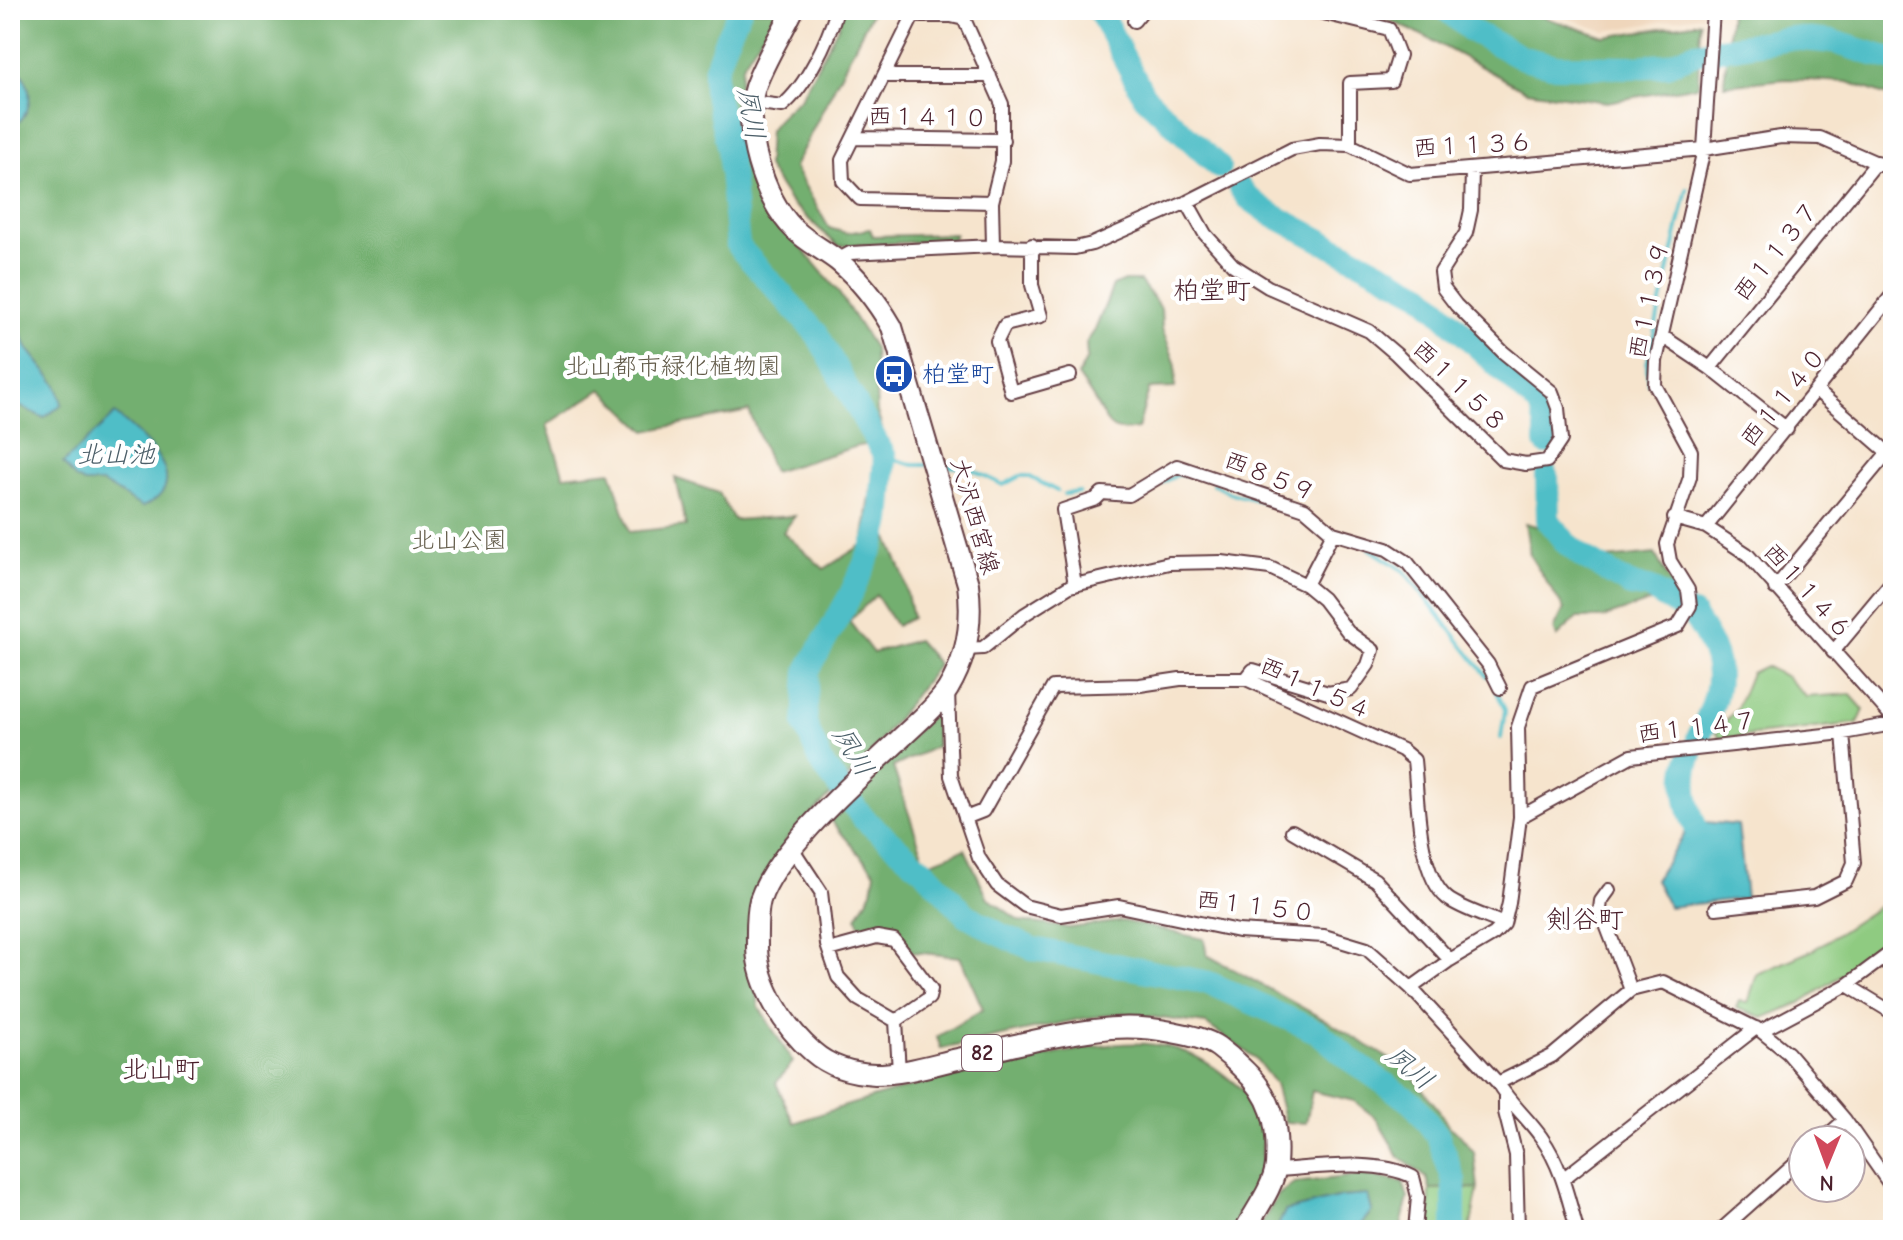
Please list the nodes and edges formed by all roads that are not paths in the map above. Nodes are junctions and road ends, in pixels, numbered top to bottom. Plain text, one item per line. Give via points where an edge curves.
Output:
1 (793, 10) edge
2 (837, 10) edge
3 (1143, 10) edge
4 (1311, 10) edge
5 (1712, 12) edge
6 (966, 15) edge
7 (1134, 21) dead end
8 (885, 76) junction
9 (990, 76) junction
10 (752, 102) junction
11 (853, 138) junction
12 (1003, 140) junction
13 (1350, 145) junction
14 (1704, 149) junction
15 (1877, 162) junction
16 (1893, 170) edge
17 (1472, 171) junction
18 (992, 202) junction
19 (1187, 202) junction
20 (1032, 245) junction
21 (993, 246) junction
22 (837, 260) junction
23 (1893, 294) edge
24 (1662, 336) junction
25 (1710, 368) junction
26 (1070, 375) dead end
27 (1817, 391) junction
28 (1787, 429) junction
29 (1891, 452) edge
30 (1674, 518) junction
31 (1706, 527) junction
32 (1333, 533) junction
33 (1893, 580) edge
34 (1075, 585) junction
35 (1306, 585) junction
36 (1775, 588) junction
37 (966, 649) junction
38 (1833, 652) junction
39 (1246, 679) junction
40 (948, 688) junction
41 (1500, 688) dead end
42 (1893, 718) edge
43 (1893, 724) edge
44 (1843, 733) junction
45 (1520, 817) junction
46 (965, 818) junction
47 (1292, 831) dead end
48 (792, 848) junction
49 (1609, 890) dead end
50 (1716, 908) dead end
51 (1504, 924) junction
52 (829, 950) junction
53 (1893, 951) edge
54 (1450, 960) junction
55 (1847, 985) junction
56 (1411, 988) junction
57 (1631, 990) junction
58 (1893, 1013) edge
59 (896, 1021) junction
60 (1759, 1030) junction
61 (899, 1072) junction
62 (1498, 1083) junction
63 (1505, 1096) junction
64 (1845, 1120) junction
65 (1840, 1124) edge
66 (1275, 1170) junction
67 (1787, 1171) edge
68 (1564, 1178) junction
69 (1893, 1189) edge
70 (1245, 1230) edge
71 (1415, 1230) edge
72 (1518, 1230) edge
73 (1577, 1230) edge
74 (1721, 1230) edge

1 - 10 main road, 大沢西宮線 / 82
2 - 10 street via 794,96 782,106
3 - 7 street
4 - 13 street via 1389,29 1399,55 1391,81 1350,83
5 - 14 street, 西１１３９
6 - 8 street via 913,16
6 - 9 street
8 - 9 street
8 - 11 street
9 - 12 street via 1002,104
10 - 22 main road, 大沢西宮線 / 82 via 756,160 771,198 792,227
11 - 12 street, 西１４１０
11 - 18 street via 842,160 843,181 860,199
12 - 18 street
13 - 17 street, 西１１３６ via 1410,174
13 - 19 street, 西１１３６ via 1292,149
14 - 15 street, 西１１３６ via 1781,137 1820,138
14 - 17 street, 西１１３６
14 - 24 street, 西１１３９
15 - 16 street, 西１１３６
15 - 25 street, 西１１３７
17 - 19 street, 西１１５８ via 1466,233 1441,272 1443,288 1495,344 1552,392 1561,440 1547,461 1503,460 1369,331 1268,287 1233,265 1205,234
18 - 21 street
19 - 20 street, 西１１３６ via 1092,244
20 - 21 street, 西１１３６
20 - 26 street via 1032,285 1047,314 1005,325 997,341 1011,392
21 - 22 street, 西１１３６ via 850,253
22 - 37 main road, 大沢西宮線 / 82 via 892,327 968,584 971,622
23 - 27 street, 西１１４０
24 - 25 street
24 - 30 street, 西１１３９ via 1655,385 1691,451 1690,477
25 - 28 street
27 - 28 street, 西１１４０
27 - 29 street
28 - 31 street, 西１１４０
29 - 36 street
30 - 31 street, 西１１４６
30 - 45 street, 西１１３９ via 1667,544 1670,561 1691,602 1678,626 1532,686 1518,727
31 - 36 street, 西１１４６ via 1747,554
32 - 34 street, 西８５９ via 1305,509 1177,466 1129,495 1102,493 1063,510
32 - 35 street
32 - 41 street, 西８５９ via 1387,549 1407,562 1488,664
33 - 38 street
34 - 35 street via 1169,563 1222,562 1270,568
34 - 37 street via 1025,614 983,648
35 - 39 street via 1348,632 1373,650 1368,665 1351,689 1328,693 1253,670
36 - 38 street, 西１１４６
37 - 40 main road, 大沢西宮線 / 82
38 - 42 street, 西１１４６
39 - 46 street, 西１１５４ via 1053,687 983,811
39 - 51 street, 西１１５４ via 1414,760 1432,879 1447,899
40 - 46 street, 西１１５０ via 951,776
40 - 48 main road, 大沢西宮線 / 82
43 - 44 street, 西１１４７
44 - 45 street, 西１１４７ via 1631,756
44 - 50 street via 1854,863 1846,881 1814,897
45 - 51 street
46 - 56 street, 西１１５０ via 979,858 997,885 1025,906 1061,915 1119,906 1238,931 1324,936 1367,949
47 - 54 street via 1375,880
48 - 52 street via 821,892
48 - 61 main road, 大沢西宮線 / 82 via 770,879 758,912 757,955 767,989 800,1039 831,1065 857,1072
49 - 57 street via 1600,909
51 - 54 street
52 - 59 street via 838,977 858,999
52 - 59 street via 877,937 894,940 931,989 929,998
53 - 55 street
54 - 56 street
55 - 58 street
55 - 60 street
56 - 62 street, 西１１５０
57 - 60 street via 1663,982
57 - 62 street via 1552,1056
59 - 61 street
60 - 64 street via 1788,1053
60 - 68 street
61 - 66 main road, 大沢西宮線 / 82 via 1093,1030 1137,1027 1191,1036 1216,1046 1247,1072 1271,1105
62 - 63 street, 西１１５０
63 - 68 street, 西１１５０ via 1541,1137
63 - 72 street via 1516,1155
64 - 65 street
64 - 69 street
66 - 70 main road, 大沢西宮線 / 82
66 - 71 street via 1400,1170 1413,1177 1418,1197
67 - 74 street
68 - 73 street, 西１１５０

